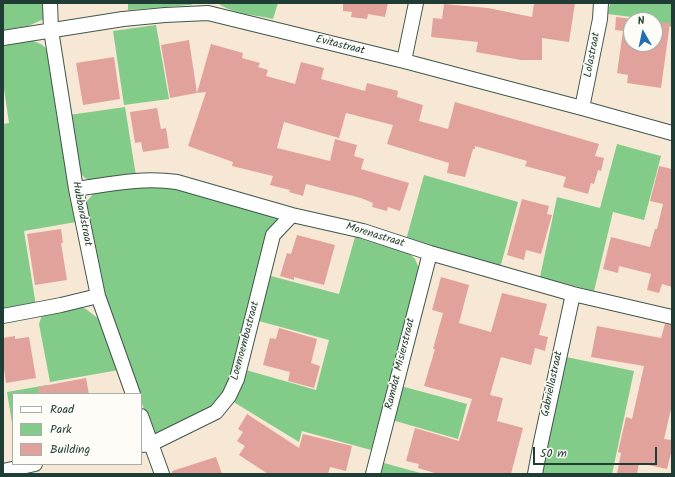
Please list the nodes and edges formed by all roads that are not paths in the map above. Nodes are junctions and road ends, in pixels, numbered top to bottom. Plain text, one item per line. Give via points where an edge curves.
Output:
1 (50, 3) edge
2 (416, 3) edge
3 (601, 3) edge
4 (207, 8) edge
5 (51, 30) junction
6 (3, 38) edge
7 (404, 61) junction
8 (582, 108) junction
9 (672, 133) edge
10 (76, 189) junction
11 (292, 215) junction
12 (430, 253) junction
13 (573, 294) junction
14 (98, 296) junction
15 (3, 316) edge
16 (672, 317) edge
17 (133, 393) edge
18 (142, 422) edge
19 (146, 444) edge
20 (30, 465) edge
21 (3, 471) edge
22 (162, 474) edge
23 (373, 474) edge
24 (535, 474) edge

1 - 5 street, Hubbardstraat
2 - 7 street
3 - 8 street, Lolastraat
4 - 5 street, Evitastraat
4 - 7 street, Evitastraat
5 - 6 street, Evitastraat
5 - 10 street, Hubbardstraat
7 - 8 street, Evitastraat
8 - 9 street, Evitastraat
10 - 11 street, Morenastraat via 142,180 177,182
10 - 14 street, Hubbardstraat
11 - 12 street, Morenastraat via 363,231
11 - 19 street, Loemoembastraat via 273,235 237,379 229,396 216,412
12 - 13 street, Morenastraat
12 - 23 street, Ramdat Misierstraat
13 - 16 street, Morenastraat
13 - 24 street, Gabriellastraat
14 - 15 street
14 - 17 street, Hubbardstraat
18 - 19 street
19 - 22 street
20 - 21 street

